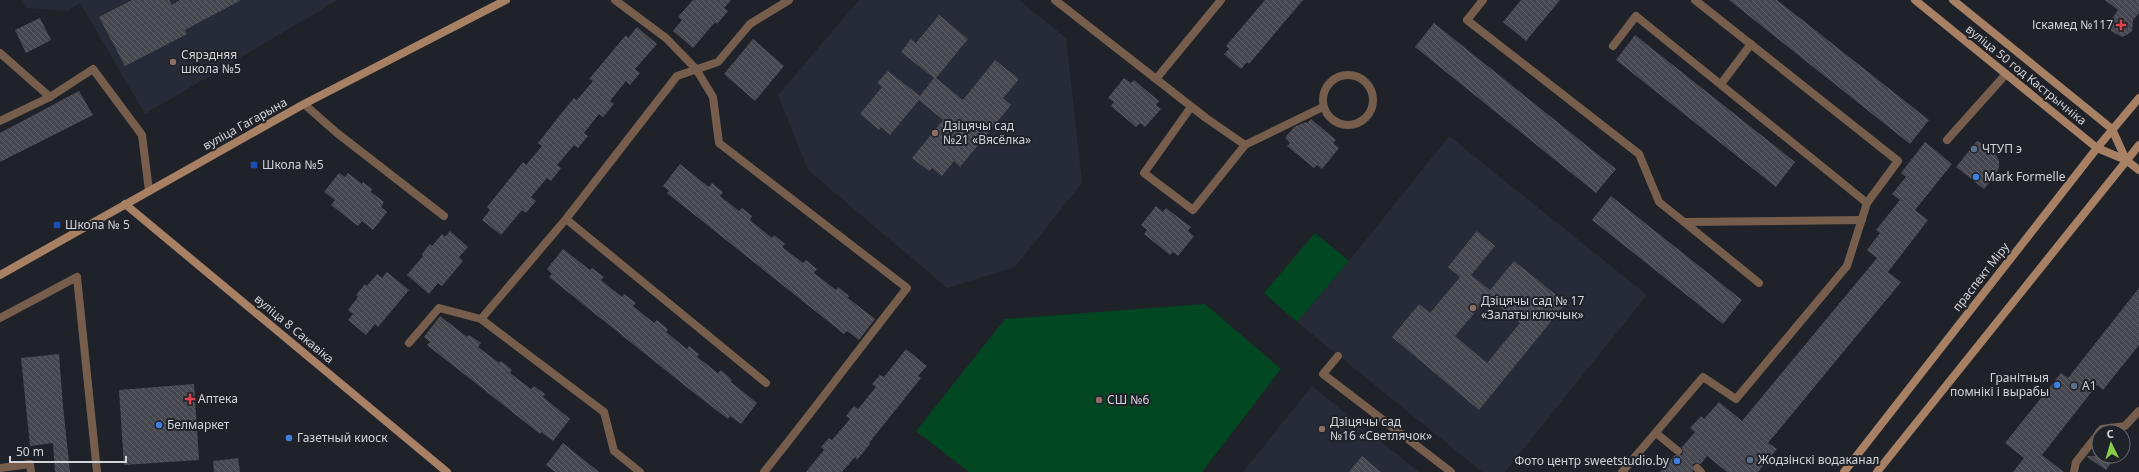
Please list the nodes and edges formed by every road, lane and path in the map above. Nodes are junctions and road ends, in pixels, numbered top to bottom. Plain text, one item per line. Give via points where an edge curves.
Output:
1 (506, 0) edge
2 (615, 0) edge
3 (789, 0) edge
4 (1221, 0) edge
5 (1483, 0) edge
6 (1695, 0) edge
7 (1915, 0) edge
8 (1953, 0) edge
9 (1059, 1) edge
10 (1751, 44) junction
11 (1613, 46) dead end
12 (0, 53) edge
13 (696, 69) junction
14 (2006, 74) junction
15 (1156, 79) junction
16 (1721, 84) junction
17 (50, 97) junction
18 (2139, 98) edge
19 (304, 104) junction
20 (1191, 107) junction
21 (1323, 107) junction
22 (0, 121) edge
23 (2112, 129) junction
24 (1947, 140) dead end
25 (1245, 145) junction
26 (2139, 145) edge
27 (2097, 148) junction
28 (2126, 160) junction
29 (2139, 170) edge
30 (148, 191) junction
31 (1867, 203) junction
32 (125, 204) junction
33 (444, 216) dead end
34 (566, 219) junction
35 (1862, 220) junction
36 (1684, 222) junction
37 (0, 275) edge
38 (1759, 283) dead end
39 (0, 318) edge
40 (481, 319) junction
41 (409, 343) dead end
42 (1338, 356) dead end
43 (766, 383) dead end
44 (2139, 411) edge
45 (2127, 424) edge
46 (1656, 433) junction
47 (2091, 442) edge
48 (1678, 451) dead end
49 (0, 468) edge
50 (31, 472) edge
51 (97, 472) edge
52 (447, 472) edge
53 (640, 472) edge
54 (764, 472) edge
55 (1451, 472) edge
56 (1622, 472) edge
57 (1844, 472) edge
58 (1877, 472) edge
59 (2074, 472) edge

1 - 19 main road, вуліца Гагарына
2 - 13 lane via 666,38
3 - 13 lane via 750,24 718,62
4 - 15 lane
5 - 36 lane via 1467,20 1639,154 1659,202
6 - 10 lane
7 - 14 main road, вуліца 50 год Кастрычніка
8 - 23 main road, вуліца 50 год Кастрычніка
9 - 15 lane
10 - 16 lane
10 - 31 lane via 1898,161
11 - 16 lane via 1636,16
12 - 17 lane
13 - 34 lane via 677,76
13 - 54 lane via 713,97 719,144 907,288
14 - 24 lane
14 - 27 main road, вуліца 50 год Кастрычніка
15 - 20 lane
16 - 31 lane
17 - 22 lane
17 - 30 lane via 93,69 142,135
18 - 23 main road, праспект Міру
19 - 30 main road, вуліца Гагарына
19 - 33 lane via 337,133
20 - 25 lane
20 - 25 lane via 1144,173 1193,210
21 - 21 lane via 1333,121 1349,126 1358,124 1370,112 1373,95 1365,81 1358,76 1342,75 1328,84 1323,94
21 - 25 lane
23 - 27 main road, праспект Міру
23 - 28 main road, вуліца 50 год Кастрычніка
26 - 28 main road
27 - 28 main road, вуліца 50 год Кастрычніка
27 - 57 main road, праспект Міру
28 - 29 main road, вуліца 50 год Кастрычніка
28 - 58 main road
30 - 32 main road, вуліца Гагарына
31 - 35 lane
32 - 37 main road, вуліца Гагарына
32 - 52 main road, вуліца 8 Сакавіка
34 - 40 lane
34 - 43 lane
35 - 36 lane
35 - 46 lane via 1847,266 1736,399 1703,377
36 - 38 lane
39 - 51 lane via 77,277
40 - 41 lane via 439,308
40 - 53 lane via 604,412 614,451
42 - 55 lane via 1323,374
44 - 45 lane
46 - 48 lane
46 - 56 lane
47 - 59 lane via 2076,462
49 - 50 lane via 30,464

